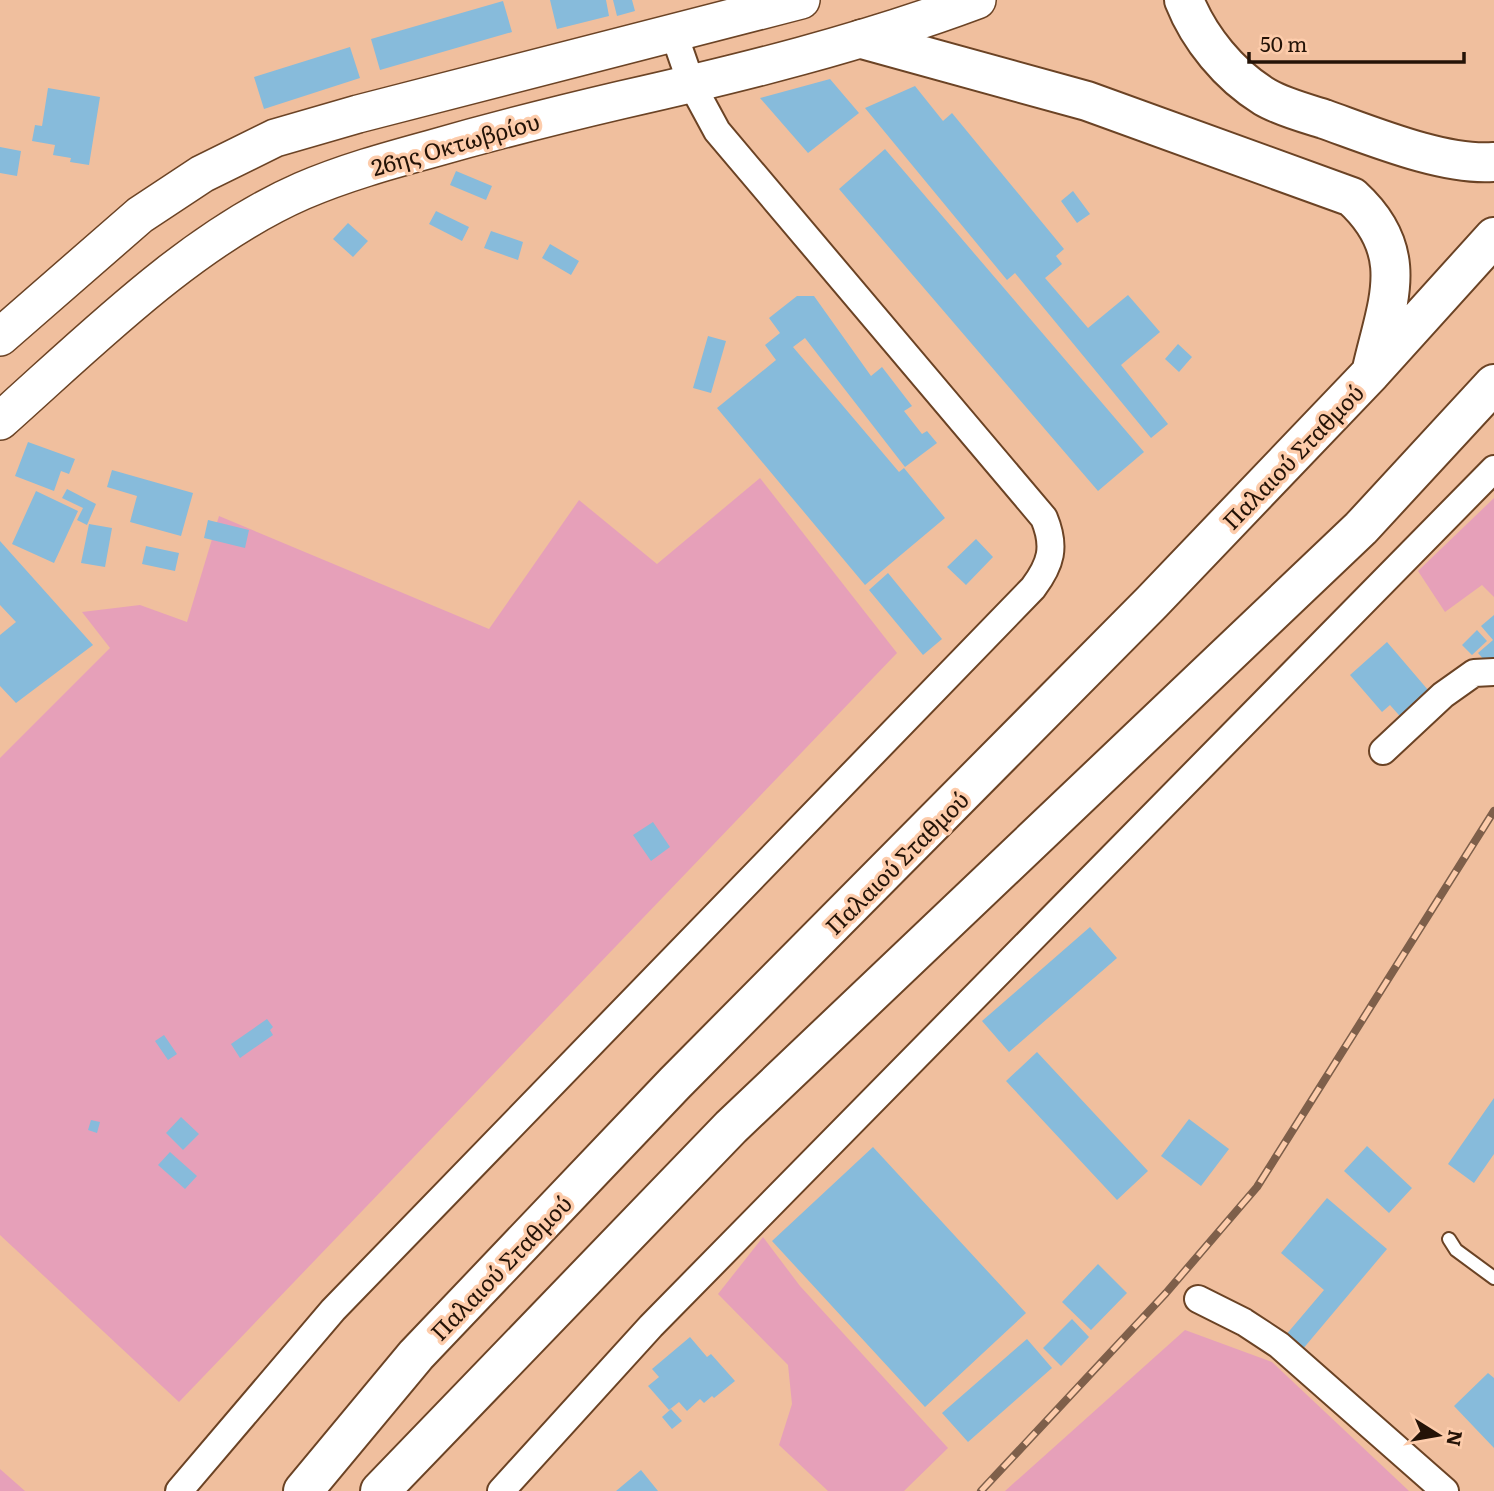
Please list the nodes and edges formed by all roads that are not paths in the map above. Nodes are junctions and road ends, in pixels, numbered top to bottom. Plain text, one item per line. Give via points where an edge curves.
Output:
1 (801, 0) edge
2 (977, 0) edge
3 (1184, 0) edge
4 (674, 34) junction
5 (862, 39) junction
6 (691, 83) junction
7 (1494, 162) edge
8 (1494, 237) edge
9 (0, 337) edge
10 (1371, 373) junction
11 (1494, 384) edge
12 (0, 421) edge
13 (1494, 469) edge
14 (1494, 672) edge
15 (1382, 751) dead end
16 (1449, 1239) dead end
17 (1494, 1278) edge
18 (1198, 1299) dead end
19 (179, 1491) edge
20 (303, 1491) edge
21 (380, 1491) edge
22 (501, 1491) edge
23 (1445, 1491) edge

1 - 4 main road
2 - 5 main road, 26ης Οκτωβρίου
3 - 7 highway via 1203,37 1266,98 1397,144 1454,159
4 - 6 street
4 - 9 main road via 275,138 201,174 140,215
5 - 6 main road, 26ης Οκτωβρίου
5 - 10 highway via 1087,101 1352,197 1380,228 1392,271
6 - 12 main road, 26ης Οκτωβρίου via 519,124 365,168 300,192 244,222 152,286
6 - 19 street via 717,131 1044,518 1051,534 1046,571 333,1310
8 - 10 highway, Παλαιού Σταθμού
10 - 20 highway, Παλαιού Σταθμού via 416,1355
11 - 21 highway via 1361,528 731,1127
13 - 22 street via 651,1326
14 - 15 street via 1474,673
16 - 17 lane via 1456,1250
18 - 23 street via 1279,1345

